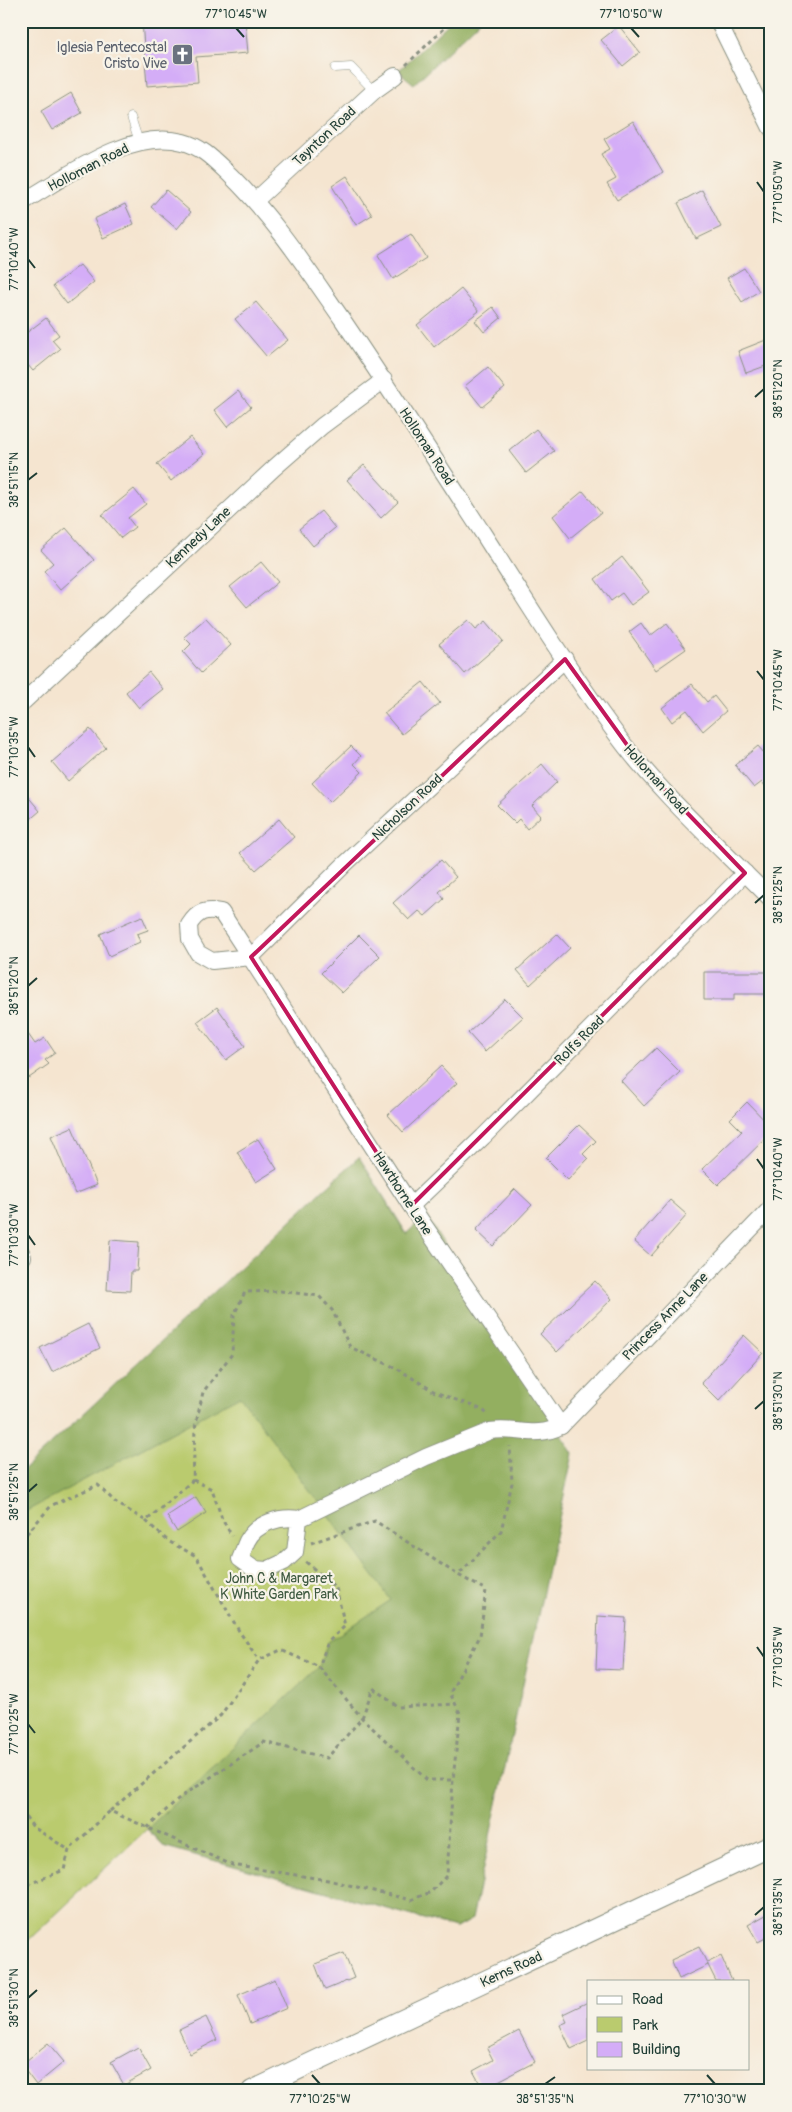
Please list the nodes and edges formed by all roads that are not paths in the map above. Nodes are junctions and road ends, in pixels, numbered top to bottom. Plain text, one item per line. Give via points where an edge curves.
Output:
1 (718, 21) edge
2 (335, 68) dead end
3 (395, 76) road end
4 (374, 91) junction
5 (130, 117) dead end
6 (771, 128) edge
7 (139, 142) junction
8 (256, 200) junction
9 (21, 203) edge
10 (384, 380) junction
11 (565, 659) junction
12 (21, 704) edge
13 (745, 873) junction
14 (771, 899) edge
15 (251, 957) joint
16 (411, 1206) junction
17 (771, 1208) edge
18 (561, 1426) junction
19 (298, 1519) junction
20 (771, 1846) edge
21 (252, 2091) edge

1 - 6 street
2 - 4 lane via 351,67
3 - 4 street, Taynton Road
4 - 8 street, Taynton Road
5 - 7 lane
7 - 8 street, Holloman Road via 165,139 196,147 208,154
7 - 9 street, Holloman Road via 108,154
8 - 10 street, Holloman Road
10 - 11 street, Holloman Road
10 - 12 street, Kennedy Lane via 322,426 274,468
11 - 13 street, Holloman Road via 615,733
11 - 15 street, Nicholson Road via 344,865
13 - 14 street, Holloman Road
13 - 16 street, Rolfs Road
15 - 16 street, Hawthorne Lane
16 - 18 street, Hawthorne Lane
17 - 18 street, Princess Anne Lane
18 - 19 street via 533,1434 490,1431 426,1457
19 - 19 street via 294,1552 284,1562 267,1570 254,1570 240,1559 248,1539 264,1524 280,1519
20 - 21 street, Kerns Road

